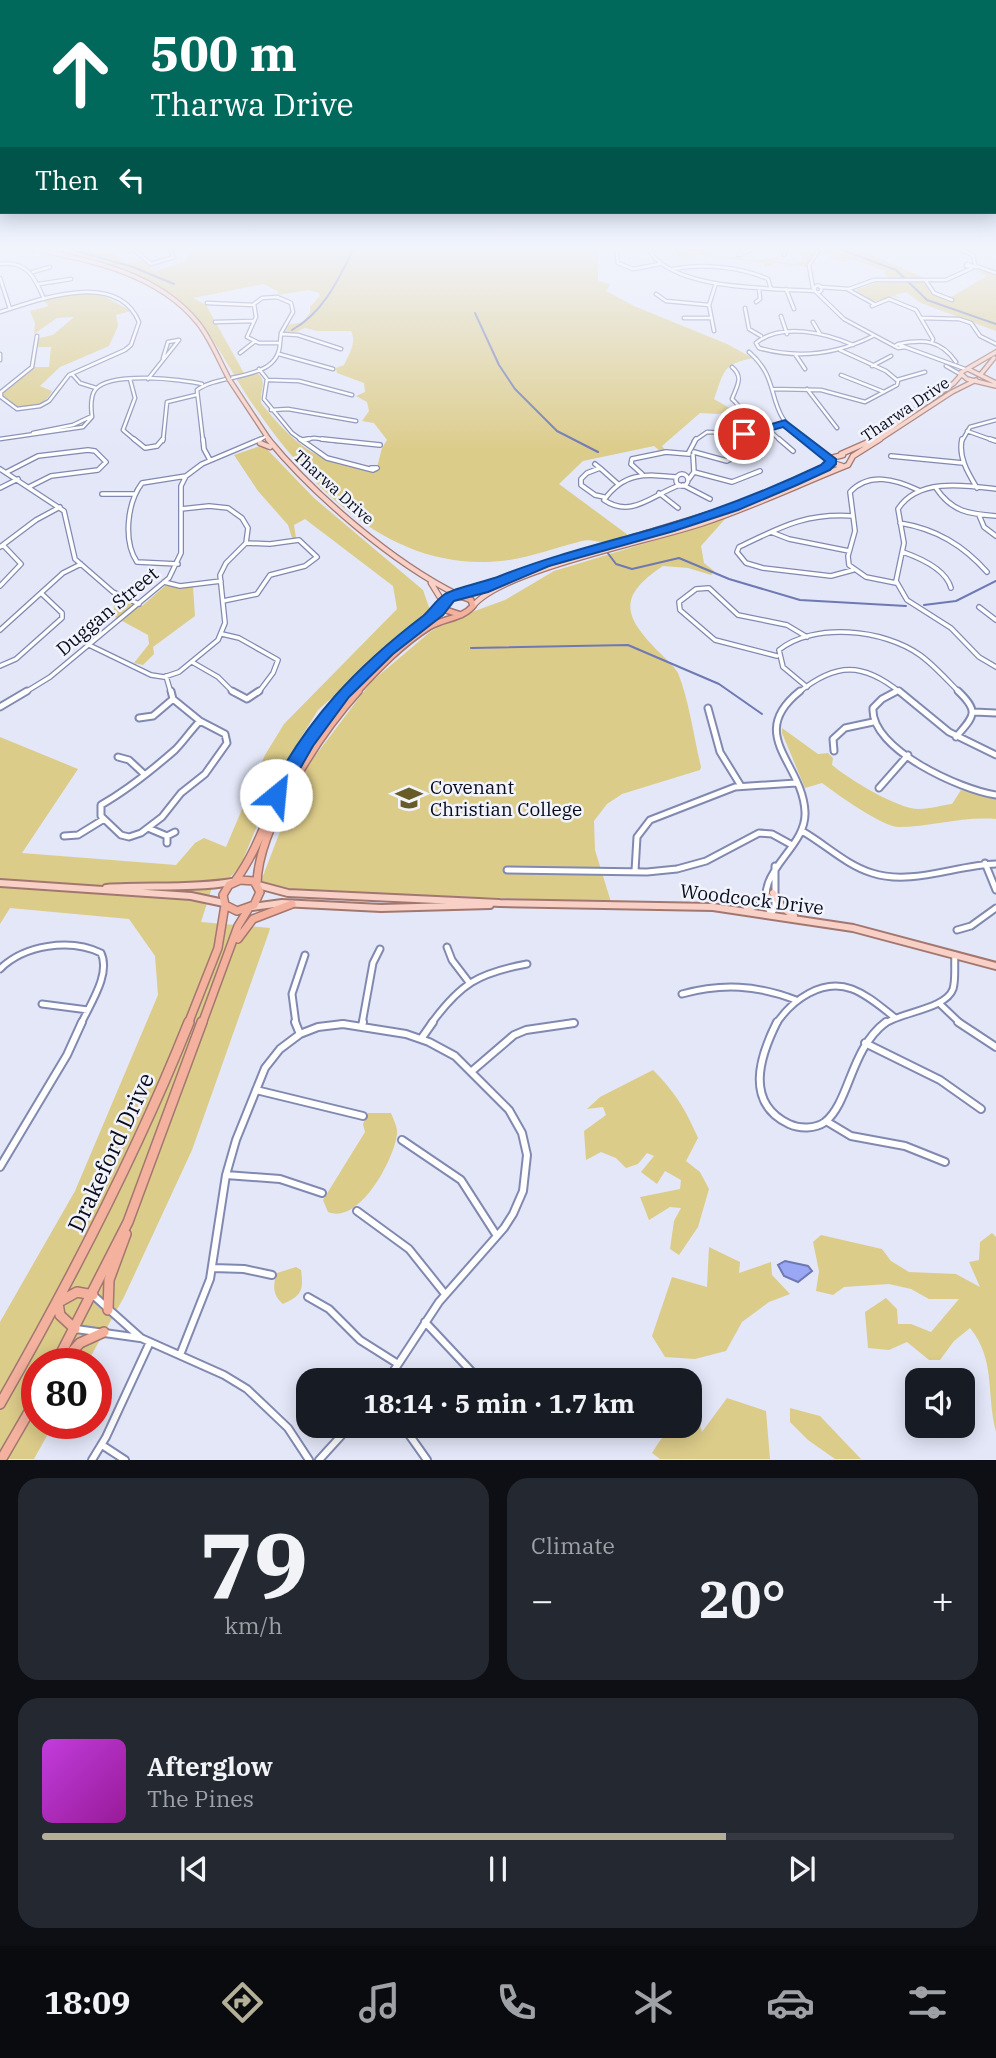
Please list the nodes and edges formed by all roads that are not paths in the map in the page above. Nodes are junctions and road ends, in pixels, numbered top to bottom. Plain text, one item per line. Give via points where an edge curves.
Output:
1 (136, 316) edge
2 (190, 316) edge
3 (255, 316) edge
4 (291, 316) edge
5 (747, 316) edge
6 (781, 316) dead end
7 (840, 316) edge
8 (710, 317) joint
9 (684, 318) dead end
10 (921, 318) joint
11 (253, 321) junction
12 (215, 322) dead end
13 (813, 322) dead end
14 (714, 331) dead end
15 (281, 334) junction
16 (787, 334) junction
17 (820, 334) junction
18 (37, 336) dead end
19 (875, 336) junction
20 (762, 337) junction
21 (254, 342) junction
22 (932, 342) junction
23 (280, 343) junction
24 (996, 343) edge
25 (853, 345) junction
26 (904, 346) junction
27 (341, 349) dead end
28 (839, 350) junction
29 (749, 352) dead end
30 (240, 353) dead end
31 (0, 354) edge
32 (279, 354) junction
33 (795, 354) junction
34 (996, 354) edge
35 (891, 356) dead end
36 (163, 358) junction
37 (0, 360) edge
38 (956, 362) dead end
39 (871, 366) junction
40 (732, 367) dead end
41 (260, 369) junction
42 (333, 369) dead end
43 (805, 369) dead end
44 (967, 369) junction
45 (925, 372) dead end
46 (72, 374) junction
47 (841, 375) dead end
48 (981, 375) junction
49 (958, 378) junction
50 (130, 379) junction
51 (148, 379) junction
52 (268, 380) junction
53 (897, 380) junction
54 (976, 380) junction
55 (966, 383) joint
56 (202, 384) junction
57 (996, 385) edge
58 (96, 388) junction
59 (772, 389) junction
60 (807, 389) junction
61 (885, 393) junction
62 (196, 395) junction
63 (352, 395) dead end
64 (270, 410) junction
65 (746, 412) junction
66 (726, 414) dead end
67 (996, 420) edge
68 (356, 421) dead end
69 (785, 423) junction
70 (766, 427) junction
71 (837, 428) dead end
72 (966, 430) junction
73 (757, 432) junction
74 (744, 434) junction
75 (267, 438) junction
76 (0, 439) edge
77 (301, 440) junction
78 (996, 440) edge
79 (260, 443) junction
80 (811, 444) junction
81 (380, 445) dead end
82 (793, 451) dead end
83 (232, 452) junction
84 (759, 452) dead end
85 (690, 453) junction
86 (839, 454) junction
87 (891, 456) dead end
88 (734, 457) dead end
89 (283, 458) junction
90 (211, 460) junction
91 (831, 460) junction
92 (851, 460) junction
93 (963, 463) junction
94 (595, 464) dead end
95 (845, 466) junction
96 (371, 468) dead end
97 (600, 468) junction
98 (0, 469) edge
99 (760, 471) dead end
100 (7, 472) junction
101 (693, 472) junction
102 (642, 474) junction
103 (186, 476) junction
104 (682, 476) junction
105 (18, 479) junction
106 (674, 481) junction
107 (618, 484) junction
108 (689, 484) junction
109 (29, 486) junction
110 (936, 487) junction
111 (0, 488) edge
112 (977, 488) junction
113 (996, 489) edge
114 (918, 490) junction
115 (659, 493) junction
116 (102, 494) dead end
117 (135, 494) junction
118 (604, 497) junction
119 (710, 499) dead end
120 (60, 507) junction
121 (678, 508) dead end
122 (181, 509) junction
123 (979, 515) junction
124 (853, 516) junction
125 (996, 516) edge
126 (901, 523) junction
127 (771, 533) junction
128 (996, 536) edge
129 (246, 543) junction
130 (2, 546) edge
131 (609, 548) junction
132 (599, 550) junction
133 (849, 551) junction
134 (903, 552) junction
135 (81, 564) junction
136 (178, 564) junction
137 (413, 567) junction
138 (853, 570) junction
139 (987, 572) dead end
140 (221, 581) junction
141 (164, 582) junction
142 (896, 583) junction
143 (0, 586) edge
144 (951, 588) dead end
145 (41, 593) junction
146 (459, 595) junction
147 (223, 601) junction
148 (138, 604) junction
149 (444, 604) junction
150 (473, 606) junction
151 (979, 607) dead end
152 (461, 615) junction
153 (996, 620) edge
154 (0, 629) edge
155 (222, 634) junction
156 (807, 637) junction
157 (408, 638) junction
158 (402, 644) junction
159 (89, 645) junction
160 (777, 656) junction
161 (192, 662) junction
162 (0, 666) edge
163 (996, 667) edge
164 (166, 676) junction
165 (807, 687) junction
166 (899, 690) junction
167 (173, 699) junction
168 (0, 707) edge
169 (708, 708) dead end
170 (974, 712) junction
171 (996, 713) edge
172 (139, 718) dead end
173 (200, 721) junction
174 (873, 722) junction
175 (956, 737) junction
176 (834, 751) dead end
177 (908, 755) junction
178 (996, 755) edge
179 (118, 757) dead end
180 (144, 774) junction
181 (796, 783) junction
182 (741, 786) junction
183 (879, 788) dead end
184 (996, 794) edge
185 (104, 818) junction
186 (148, 828) junction
187 (802, 831) junction
188 (174, 832) dead end
189 (64, 836) dead end
190 (792, 845) junction
191 (985, 863) junction
192 (996, 864) edge
193 (507, 870) dead end
194 (635, 871) junction
195 (235, 881) junction
196 (0, 883) edge
197 (257, 884) junction
198 (89, 889) junction
199 (996, 890) edge
200 (771, 895) junction
201 (500, 903) junction
202 (225, 904) junction
203 (292, 904) junction
204 (250, 908) junction
205 (996, 908) edge
206 (740, 910) junction
207 (771, 914) junction
208 (797, 918) junction
209 (957, 930) dead end
210 (447, 947) dead end
211 (380, 949) dead end
212 (229, 951) junction
213 (955, 954) junction
214 (305, 955) dead end
215 (527, 964) dead end
216 (996, 966) edge
217 (0, 969) edge
218 (468, 981) junction
219 (682, 993) dead end
220 (796, 1000) junction
221 (939, 1003) junction
222 (42, 1004) dead end
223 (88, 1010) junction
224 (894, 1017) junction
225 (574, 1023) dead end
226 (362, 1027) junction
227 (300, 1034) junction
228 (422, 1039) junction
229 (865, 1043) junction
230 (996, 1047) edge
231 (472, 1071) junction
232 (256, 1090) junction
233 (981, 1109) dead end
234 (363, 1116) dead end
235 (826, 1121) junction
236 (402, 1140) dead end
237 (946, 1162) dead end
238 (0, 1167) edge
239 (226, 1174) junction
240 (322, 1193) dead end
241 (357, 1211) dead end
242 (128, 1222) junction
243 (497, 1236) junction
244 (213, 1268) junction
245 (272, 1275) dead end
246 (445, 1294) junction
247 (93, 1295) junction
248 (308, 1297) dead end
249 (58, 1303) junction
250 (108, 1310) junction
251 (425, 1322) junction
252 (75, 1329) junction
253 (104, 1332) junction
254 (141, 1338) junction
255 (150, 1342) junction
256 (64, 1348) edge
257 (76, 1348) edge
258 (180, 1355) junction
259 (398, 1364) junction
260 (395, 1368) edge
261 (468, 1368) edge
262 (0, 1404) edge
263 (21, 1428) edge
264 (339, 1438) edge
265 (412, 1438) edge
266 (102, 1445) junction
267 (1, 1460) edge
268 (92, 1460) edge
269 (125, 1460) edge
270 (309, 1460) edge
271 (319, 1460) edge
272 (427, 1460) edge

1 - 46 street via 128,348
2 - 75 main road, Tharwa Drive
3 - 11 street
4 - 15 street
5 - 20 street via 749,329
6 - 16 street
7 - 19 street
8 - 9 street
8 - 14 street
10 - 22 street
10 - 24 street via 959,318
11 - 12 street
11 - 21 street via 246,335
13 - 17 street
15 - 23 street
15 - 27 street
16 - 17 street
16 - 20 street
17 - 25 street
18 - 46 street via 32,367 4,388 1,397 14,408 38,407
19 - 25 street
19 - 26 street
20 - 33 street via 756,343 759,348
21 - 23 street
21 - 30 street
22 - 26 street
22 - 38 street via 948,348
23 - 32 street
25 - 28 street
26 - 44 street
26 - 49 street
28 - 33 street
28 - 39 street
29 - 59 street via 768,372
31 - 37 street
32 - 41 street
32 - 42 street
33 - 43 street
34 - 44 main road, Tharwa Drive
34 - 48 main road, Tharwa Drive
35 - 39 street
36 - 36 street via 168,342 179,340 180,343
36 - 51 street
39 - 53 street
40 - 65 street via 740,379 732,399
41 - 52 street
41 - 56 street
44 - 48 main road
44 - 49 main road, Tharwa Drive
45 - 53 street
46 - 58 street via 80,383
47 - 61 street
48 - 54 main road, Tharwa Drive
48 - 57 main road
49 - 54 main road
49 - 86 main road, Tharwa Drive via 862,446
50 - 51 street
50 - 58 street via 108,381
50 - 62 street via 135,398 122,430 144,447 163,441 167,402
51 - 56 street via 183,378
52 - 63 street via 299,381
52 - 64 street via 264,398
53 - 61 street
54 - 55 main road, Tharwa Drive
54 - 57 main road
55 - 92 main road, Tharwa Drive
56 - 62 street
58 - 76 street via 92,416 73,425
59 - 60 street
59 - 69 street
60 - 61 street via 861,402
60 - 71 street via 814,405
62 - 90 street via 204,449
64 - 68 street
64 - 77 street
65 - 66 street
65 - 73 street via 747,423
67 - 72 street
69 - 70 street
69 - 80 street
70 - 73 street
70 - 82 street
72 - 78 street
72 - 93 street via 960,446
73 - 74 street
74 - 84 street
74 - 85 street via 706,432 693,440
75 - 79 street
75 - 83 street
75 - 89 main road, Tharwa Drive
77 - 81 street
77 - 96 street via 333,461
79 - 83 street
79 - 89 main road
80 - 86 street
80 - 91 street
83 - 90 street
85 - 88 street via 727,461
85 - 101 street
85 - 102 street via 666,452 631,460
86 - 91 main road, Tharwa Drive
86 - 92 main road
87 - 93 street
89 - 137 main road, Tharwa Drive via 344,516
90 - 103 street
91 - 95 main road
91 - 131 main road via 825,467 743,503
92 - 95 main road, Tharwa Drive
93 - 112 street
94 - 97 street
95 - 131 main road via 730,514
97 - 107 street
97 - 118 street via 586,474 581,485
98 - 100 street
99 - 101 street via 732,482
100 - 105 street
100 - 109 street via 38,456 88,450 106,462 98,470 51,477
101 - 104 street
101 - 108 street
102 - 106 street
102 - 107 street
103 - 117 street via 148,480
103 - 122 street, Duggan Street
104 - 106 street
104 - 108 street
105 - 109 street
105 - 111 street
106 - 108 street
106 - 115 street
107 - 118 street
108 - 119 street
109 - 120 street
110 - 112 street
110 - 114 street
110 - 123 street via 953,509
112 - 113 street
114 - 124 street via 890,480 864,481 850,492
114 - 126 street via 899,505
115 - 118 street via 624,510
115 - 121 street
116 - 117 street
117 - 136 street via 128,522 135,559
120 - 130 street
120 - 135 street
122 - 129 street via 231,509 246,523
122 - 136 street, Duggan Street
123 - 125 street
123 - 128 street via 984,527
124 - 127 street via 810,515
124 - 133 street
126 - 134 street
126 - 139 street via 943,535
127 - 133 street
127 - 138 street via 739,547 738,558 748,564 827,576
129 - 140 street via 223,568
129 - 147 street via 299,540 317,557 310,564 270,575 253,596
130 - 143 street via 20,566
131 - 132 main road
132 - 146 main road via 544,563
132 - 150 main road via 517,580 481,596
133 - 138 street via 847,560
134 - 142 street
134 - 144 street via 923,559 949,580
135 - 145 street
135 - 148 street via 113,592
136 - 141 street, Duggan Street
137 - 146 main road, Tharwa Drive
137 - 149 main road, Tharwa Drive via 434,585
138 - 142 street
140 - 141 street via 180,586
140 - 147 street
141 - 148 street, Duggan Street
142 - 163 street via 907,600 951,628 979,657
145 - 154 street
145 - 162 street via 62,612 62,618 16,659
146 - 149 highway
146 - 150 highway
147 - 155 street
148 - 159 street, Duggan Street
149 - 152 highway via 449,612
149 - 157 highway
150 - 152 highway
151 - 153 street
152 - 157 highway
155 - 161 street
155 - 161 street via 239,638 278,660 258,693 247,699 236,697
156 - 160 street via 784,644
156 - 160 street via 787,625 738,615 709,587 696,589 679,602 680,610 715,639
156 - 170 street via 849,631 907,646 967,696
157 - 158 highway
158 - 195 highway via 352,684 307,741 276,795 248,864
158 - 197 highway via 353,695 310,753 274,825 257,871
159 - 164 street via 151,674
159 - 168 street, Duggan Street via 41,684
160 - 165 street via 784,670
161 - 164 street
164 - 167 street
165 - 166 street via 831,671 854,669 883,678
165 - 181 street via 784,705 776,720 776,734
166 - 174 street via 876,704
166 - 175 street
167 - 172 street via 153,716
167 - 173 street
169 - 182 street via 720,752
170 - 171 street
170 - 175 street
173 - 180 street via 177,748
173 - 186 street via 225,734 227,743 210,769
174 - 176 street via 838,731
174 - 177 street
175 - 178 street
177 - 183 street
177 - 184 street via 950,781
179 - 180 street via 129,760
180 - 185 street via 133,787 104,802 100,813
181 - 182 street
181 - 187 street via 805,810
182 - 194 street via 644,824 635,838
185 - 186 street via 123,836 135,836
185 - 189 street via 84,833
186 - 188 street via 167,839
187 - 190 street
187 - 191 street via 862,868 888,877
190 - 194 street via 772,834 756,833 692,866
190 - 200 street via 775,865
191 - 192 street
191 - 199 street
193 - 194 street
195 - 197 highway
195 - 198 main road via 204,887
195 - 202 highway via 226,890
196 - 198 main road
197 - 201 main road, Woodcock Drive via 288,893
197 - 204 highway via 259,897
198 - 202 main road via 191,896
200 - 206 main road via 759,905
200 - 207 street via 767,906
200 - 208 main road
201 - 203 main road, Woodcock Drive via 382,908
201 - 206 main road, Woodcock Drive
202 - 204 highway via 237,911
202 - 249 highway, Drakeford Drive via 223,934 173,1063 136,1150
203 - 204 main road, Woodcock Drive
203 - 212 highway via 254,918
204 - 212 highway, Drakeford Drive
205 - 209 street
206 - 207 main road, Woodcock Drive
207 - 208 main road, Woodcock Drive
208 - 213 main road, Woodcock Drive
210 - 218 street
211 - 226 street via 373,963
212 - 242 highway, Drakeford Drive
213 - 216 main road, Woodcock Drive
213 - 221 street via 953,991
214 - 227 street via 291,992 290,1009
215 - 218 street via 496,969
217 - 223 street via 15,955 38,946 96,950 105,967
218 - 228 street
219 - 220 street via 750,986
220 - 224 street via 818,988 844,987 864,994
220 - 235 street via 767,1039 760,1066 761,1093 769,1111 784,1123 803,1128
221 - 224 street
221 - 230 street via 953,1019
222 - 223 street
223 - 238 street via 67,1055
224 - 229 street
225 - 231 street via 514,1035
226 - 227 street via 331,1024
226 - 228 street
227 - 232 street via 272,1058
228 - 231 street
229 - 233 street via 932,1074
229 - 235 street
231 - 243 street via 509,1110 522,1133 527,1155 520,1198
232 - 234 street
232 - 239 street
235 - 237 street via 851,1136 905,1146
236 - 243 street via 461,1180
239 - 240 street via 280,1179
239 - 244 street
241 - 246 street via 410,1249
242 - 247 highway, Drakeford Drive
242 - 250 highway via 107,1281
243 - 246 street
244 - 245 street
244 - 258 street
246 - 251 street
247 - 249 highway via 77,1292
247 - 250 street
247 - 252 highway, Drakeford Drive
248 - 259 street
249 - 252 highway via 60,1315
249 - 262 highway, Drakeford Drive
250 - 254 street
251 - 259 street
251 - 261 street
252 - 253 street
252 - 256 highway, Drakeford Drive
253 - 254 street
253 - 257 highway
254 - 255 street
255 - 258 street
255 - 266 street
258 - 270 street via 247,1389 288,1428
259 - 260 street
263 - 267 highway
264 - 271 street
265 - 272 street
266 - 268 street
266 - 269 street

